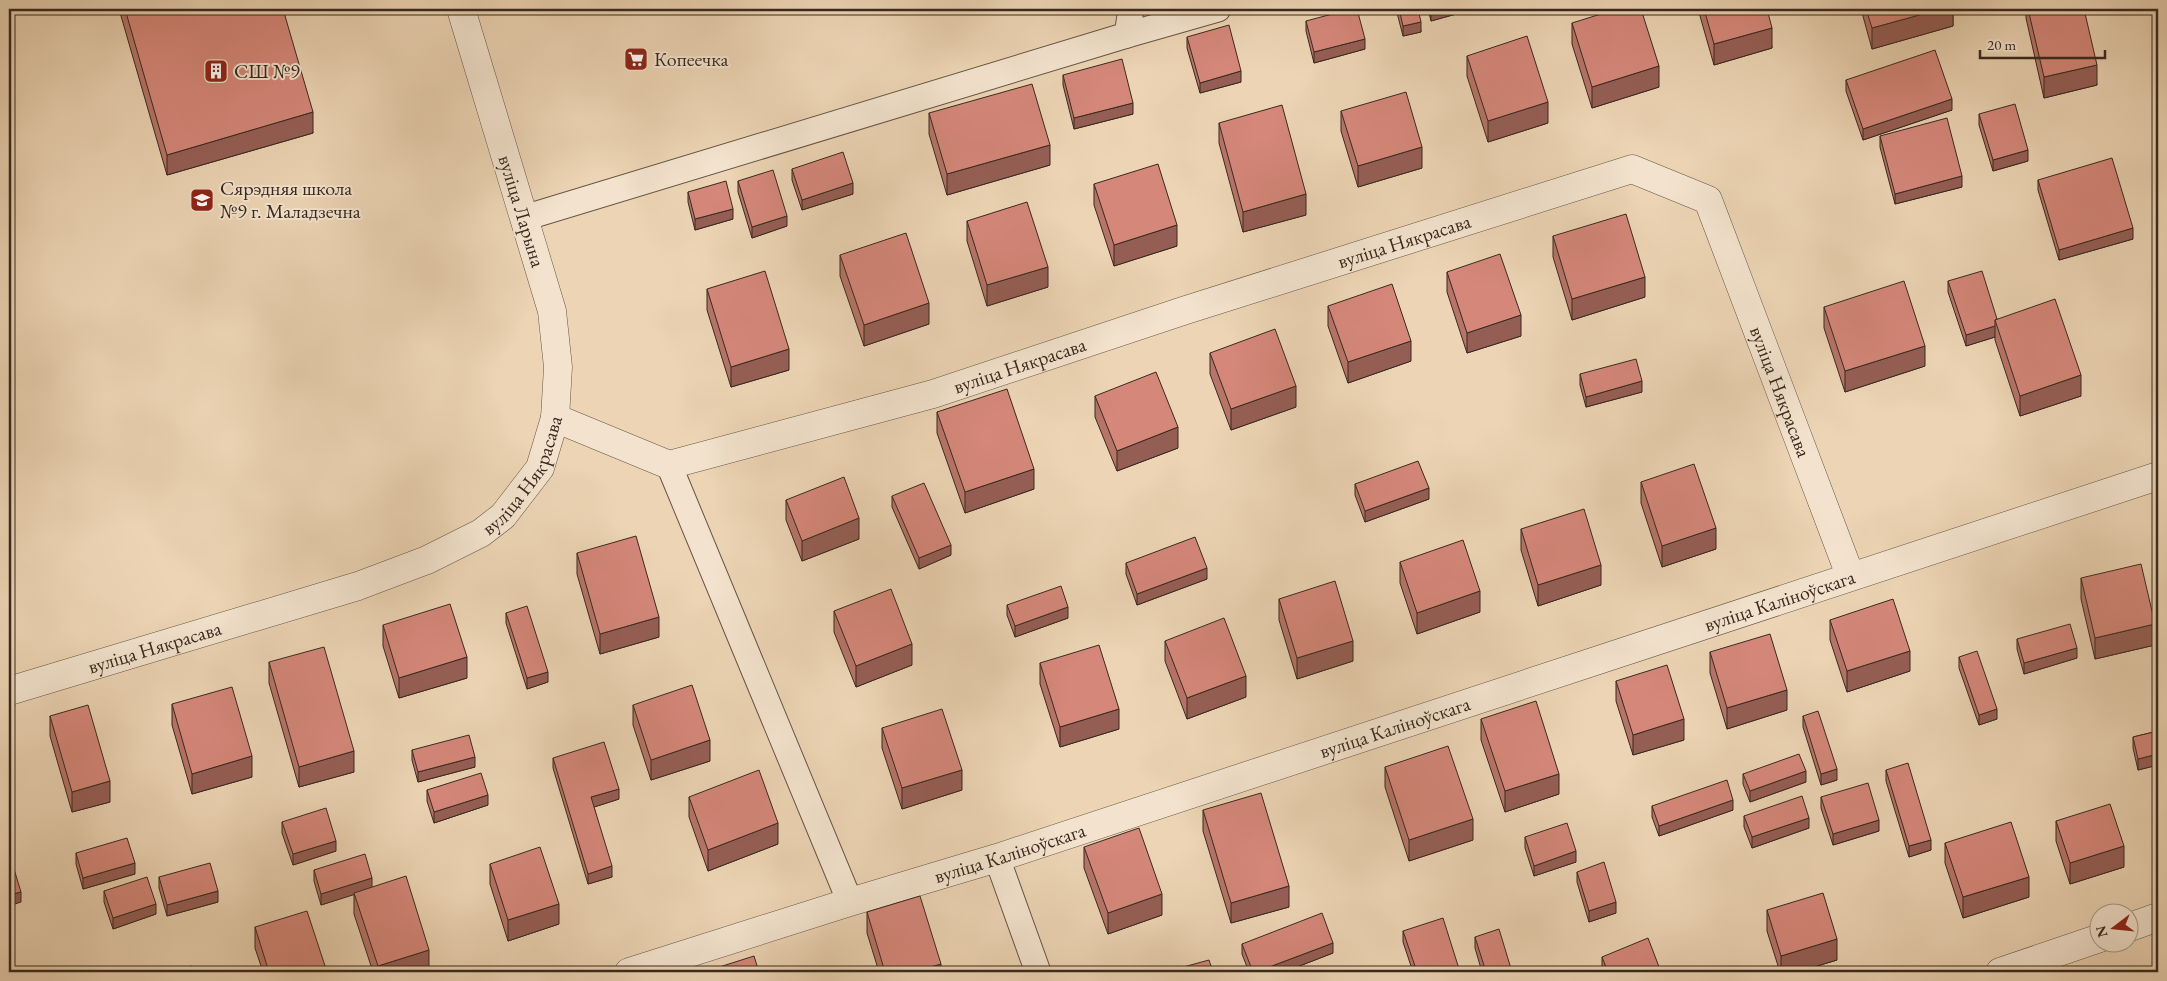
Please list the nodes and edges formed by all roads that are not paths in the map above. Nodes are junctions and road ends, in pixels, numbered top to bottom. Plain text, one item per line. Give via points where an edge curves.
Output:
1 (461, 9) edge
2 (1130, 9) edge
3 (1218, 9) edge
4 (1127, 35) junction
5 (524, 218) junction
6 (555, 418) junction
7 (669, 465) junction
8 (2158, 476) edge
9 (1850, 576) junction
10 (9, 691) edge
11 (997, 858) junction
12 (850, 902) junction
13 (2158, 918) edge
14 (2140, 924) edge
15 (2090, 941) edge
16 (629, 972) edge
17 (1038, 972) edge
18 (2000, 972) edge

1 - 5 street, вуліца Ларына
2 - 4 lane
3 - 4 lane
4 - 5 lane
5 - 6 street, вуліца Ларына via 552,311 558,367
6 - 7 street, вуліца Някрасава
6 - 10 street, вуліца Някрасава via 540,468 503,516 481,533 427,560 358,586
7 - 9 street, вуліца Някрасава via 934,394 1186,310 1632,169 1708,200
7 - 12 lane
8 - 9 street, вуліца Каліноўскага
9 - 11 street, вуліца Каліноўскага
11 - 12 street, вуліца Каліноўскага
11 - 17 lane
12 - 16 street, вуліца Каліноўскага
13 - 14 street
15 - 18 street

